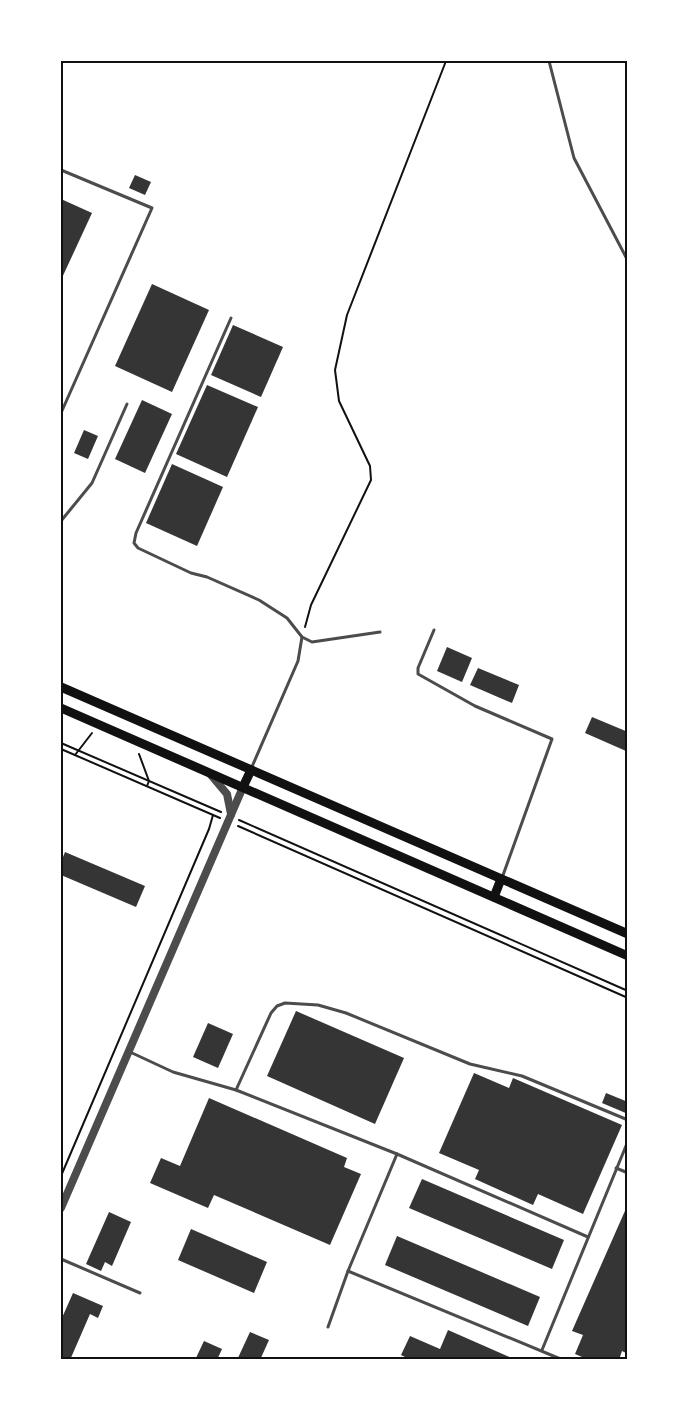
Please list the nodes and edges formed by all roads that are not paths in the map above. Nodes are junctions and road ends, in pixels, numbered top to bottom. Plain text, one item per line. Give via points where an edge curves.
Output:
1 (549, 61) edge
2 (61, 170) edge
3 (628, 262) edge
4 (231, 318) dead end
5 (127, 404) dead end
6 (61, 413) edge
7 (61, 521) edge
8 (434, 630) dead end
9 (380, 632) dead end
10 (302, 637) junction
11 (61, 687) edge
12 (61, 708) edge
13 (251, 770) junction
14 (207, 771) junction
15 (243, 787) junction
16 (230, 819) junction
17 (501, 879) junction
18 (494, 897) junction
19 (628, 934) edge
20 (628, 956) edge
21 (129, 1051) junction
22 (236, 1090) junction
23 (628, 1120) edge
24 (628, 1141) edge
25 (397, 1154) junction
26 (616, 1168) junction
27 (628, 1173) edge
28 (61, 1208) edge
29 (588, 1237) junction
30 (61, 1259) edge
31 (348, 1271) junction
32 (140, 1293) dead end
33 (328, 1327) dead end
34 (542, 1350) junction
35 (564, 1360) edge

1 - 3 lane via 574,158
2 - 6 lane via 152,208
4 - 10 lane via 134,543 138,548 191,573 207,576 259,600 287,618
5 - 7 lane via 92,483
8 - 17 lane via 418,674 475,706 552,739
9 - 10 lane via 312,642
10 - 13 lane via 298,661
11 - 13 main road
12 - 14 main road
13 - 15 main road
13 - 17 main road
14 - 15 main road
14 - 16 street via 227,794
15 - 16 street
15 - 18 main road
16 - 21 street
17 - 18 main road
17 - 19 main road
18 - 20 main road
21 - 22 lane via 173,1072
21 - 28 street
22 - 23 lane via 277,1006 285,1003 318,1005 346,1013 470,1064 522,1076
22 - 25 lane
24 - 26 lane
25 - 29 lane
25 - 31 lane
26 - 27 lane
26 - 29 lane
29 - 34 lane
30 - 32 lane
31 - 33 lane
31 - 34 lane
34 - 35 lane

